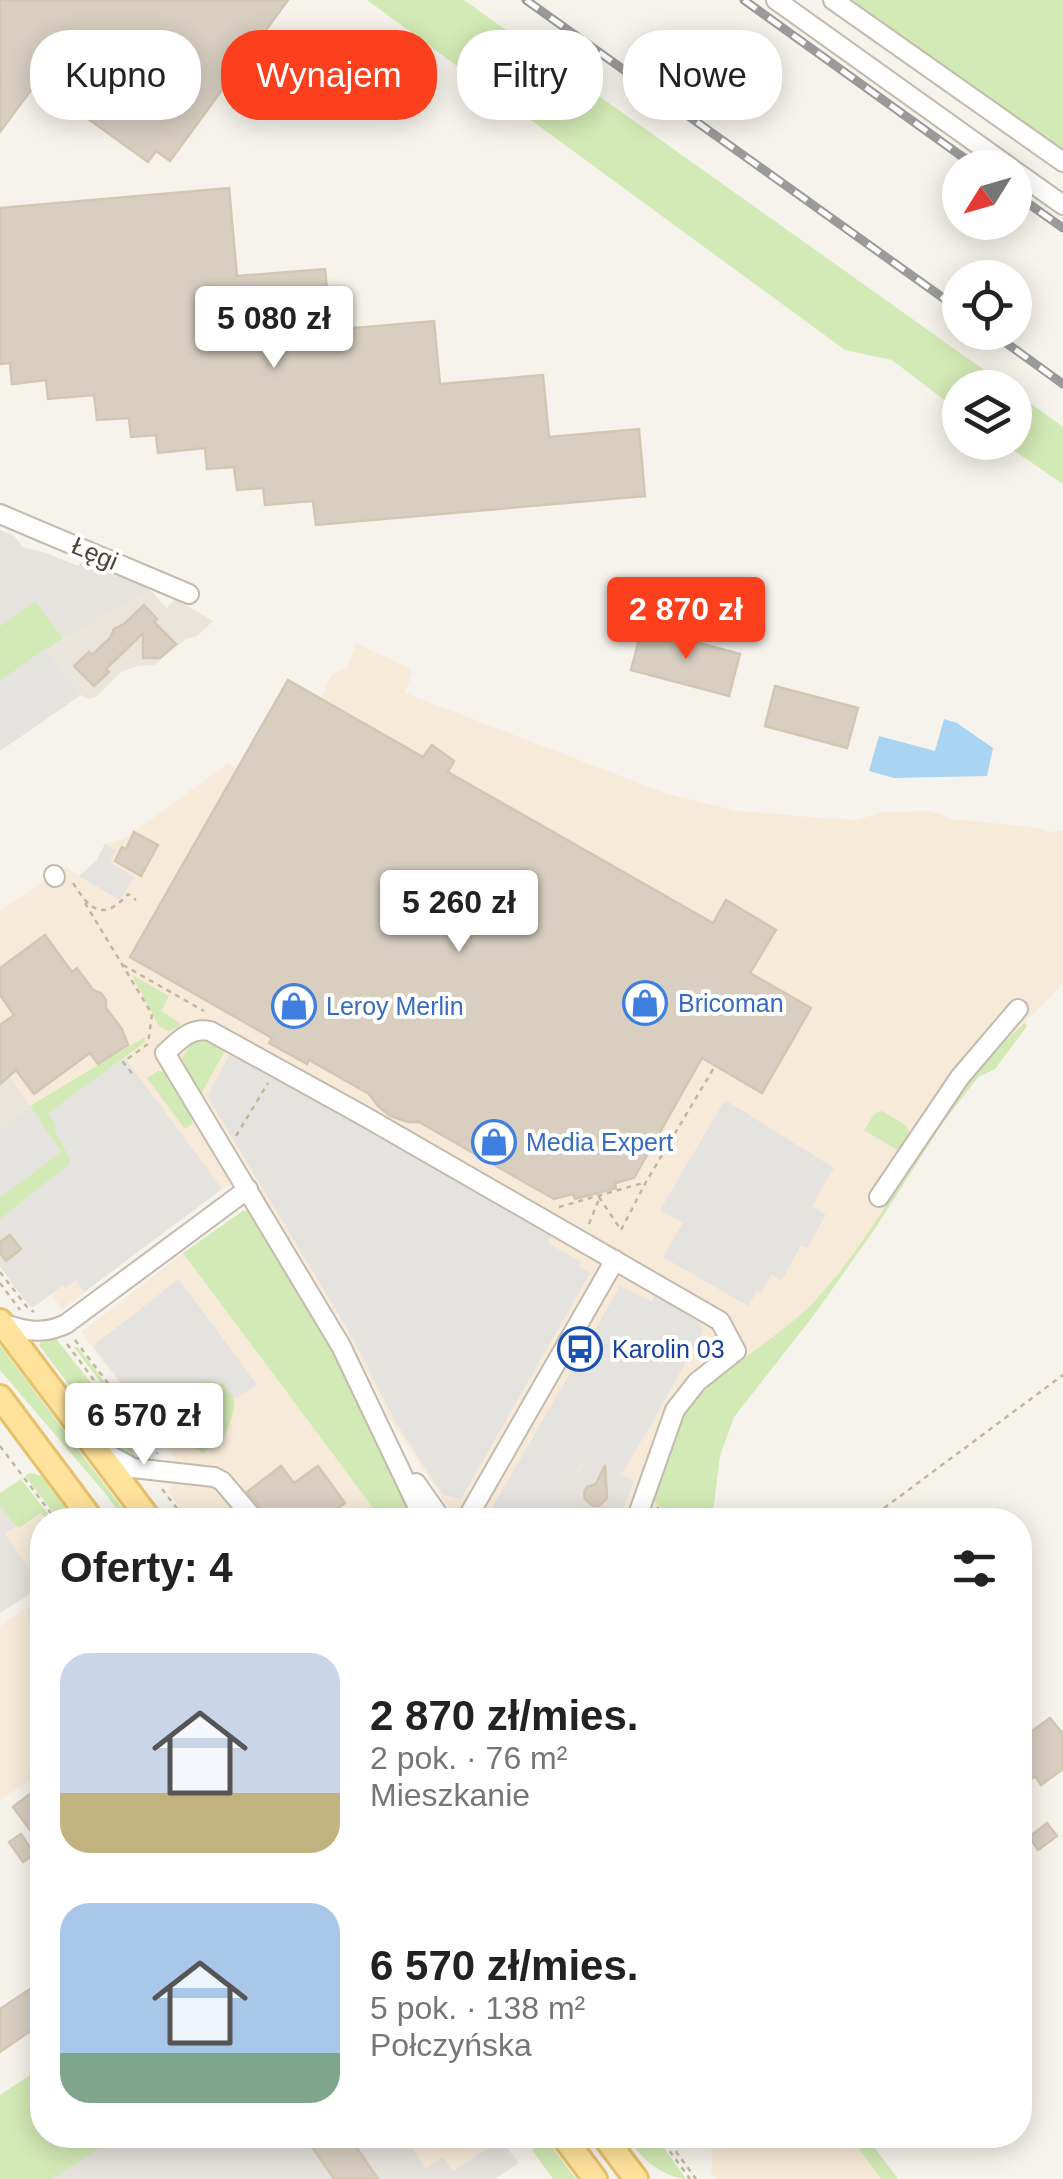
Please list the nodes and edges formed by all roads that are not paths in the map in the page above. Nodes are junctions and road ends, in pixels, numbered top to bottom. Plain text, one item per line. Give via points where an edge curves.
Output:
1 (776, 0) edge
2 (833, 0) edge
3 (986, 150) edge
4 (1063, 162) edge
5 (1032, 183) edge
6 (1063, 205) edge
7 (0, 514) edge
8 (189, 594) dead end
9 (1018, 1009) dead end
10 (248, 1189) junction
11 (879, 1196) dead end
12 (615, 1260) junction
13 (0, 1322) edge
14 (0, 1397) edge
15 (389, 1443) junction
16 (96, 1448) junction
17 (83, 1508) edge
18 (141, 1508) edge
19 (245, 1508) edge
20 (419, 1508) edge
21 (434, 1508) edge
22 (473, 1508) edge
23 (640, 1508) edge
24 (572, 2148) edge
25 (613, 2148) edge
26 (595, 2179) edge
27 (636, 2179) edge

1 - 3 street
2 - 4 street
5 - 6 street
7 - 8 street, Łęgi
9 - 11 street via 960,1077
10 - 12 street via 165,1053 186,1034 210,1031
10 - 13 street via 66,1324 33,1332
10 - 15 street via 341,1346
12 - 22 street
12 - 23 street via 715,1316 736,1351 676,1410
13 - 16 main road
14 - 17 main road
15 - 20 street
15 - 21 street
16 - 18 main road
16 - 19 street via 133,1468 214,1476
24 - 26 main road
25 - 27 main road

